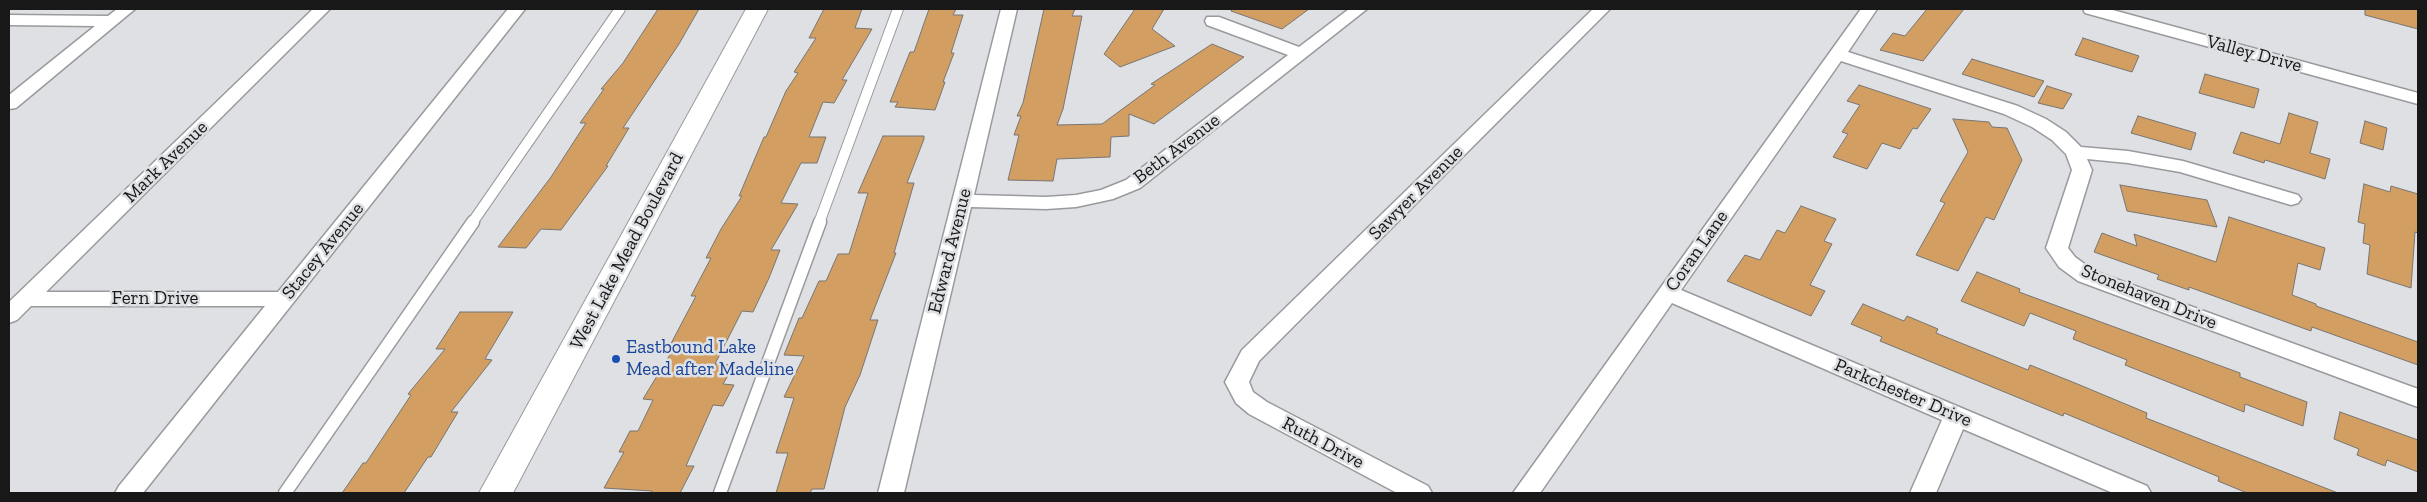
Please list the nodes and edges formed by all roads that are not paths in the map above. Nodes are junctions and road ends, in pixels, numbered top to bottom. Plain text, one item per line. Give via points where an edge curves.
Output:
1 (127, 9) edge
2 (322, 9) edge
3 (518, 9) edge
4 (620, 9) edge
5 (757, 9) edge
6 (898, 9) edge
7 (1009, 9) edge
8 (1359, 9) edge
9 (1602, 9) edge
10 (1869, 9) edge
11 (2091, 9) edge
12 (9, 20) edge
13 (1213, 20) dead end
14 (112, 21) junction
15 (1301, 54) junction
16 (1837, 54) junction
17 (2418, 100) edge
18 (9, 104) edge
19 (2075, 152) junction
20 (2291, 199) dead end
21 (962, 201) junction
22 (1668, 292) junction
23 (26, 299) junction
24 (284, 299) junction
25 (9, 315) edge
26 (1237, 382) joint
27 (2418, 398) edge
28 (1956, 416) junction
29 (128, 493) edge
30 (285, 493) edge
31 (496, 493) edge
32 (720, 493) edge
33 (891, 493) edge
34 (1419, 493) edge
35 (1526, 493) edge
36 (1923, 493) edge
37 (2138, 493) edge

1 - 14 street
2 - 23 street, Mark Avenue
3 - 24 street, Stacey Avenue
4 - 30 lane
5 - 31 main road, West Lake Mead Boulevard
6 - 32 lane
7 - 21 street, Edward Avenue
8 - 15 street, Beth Avenue
9 - 26 street, Sawyer Avenue via 1250,356
10 - 16 street, Coran Lane
11 - 17 street, Valley Drive
12 - 14 street
13 - 15 street
14 - 18 street
15 - 21 street, Beth Avenue via 1133,184 1106,195 1076,201
16 - 19 street via 2012,110 2059,136
16 - 22 street, Coran Lane
19 - 20 street via 2184,167
19 - 27 street, Stonehaven Drive via 2082,170 2057,248 2067,262 2086,276
21 - 33 street, Edward Avenue
22 - 28 street, Parkchester Drive
22 - 35 street, Coran Lane
23 - 24 street, Fern Drive
23 - 25 street, Mark Avenue
24 - 29 street, Stacey Avenue
26 - 34 street, Ruth Drive via 1244,397 1258,408
28 - 36 street
28 - 37 street, Parkchester Drive

